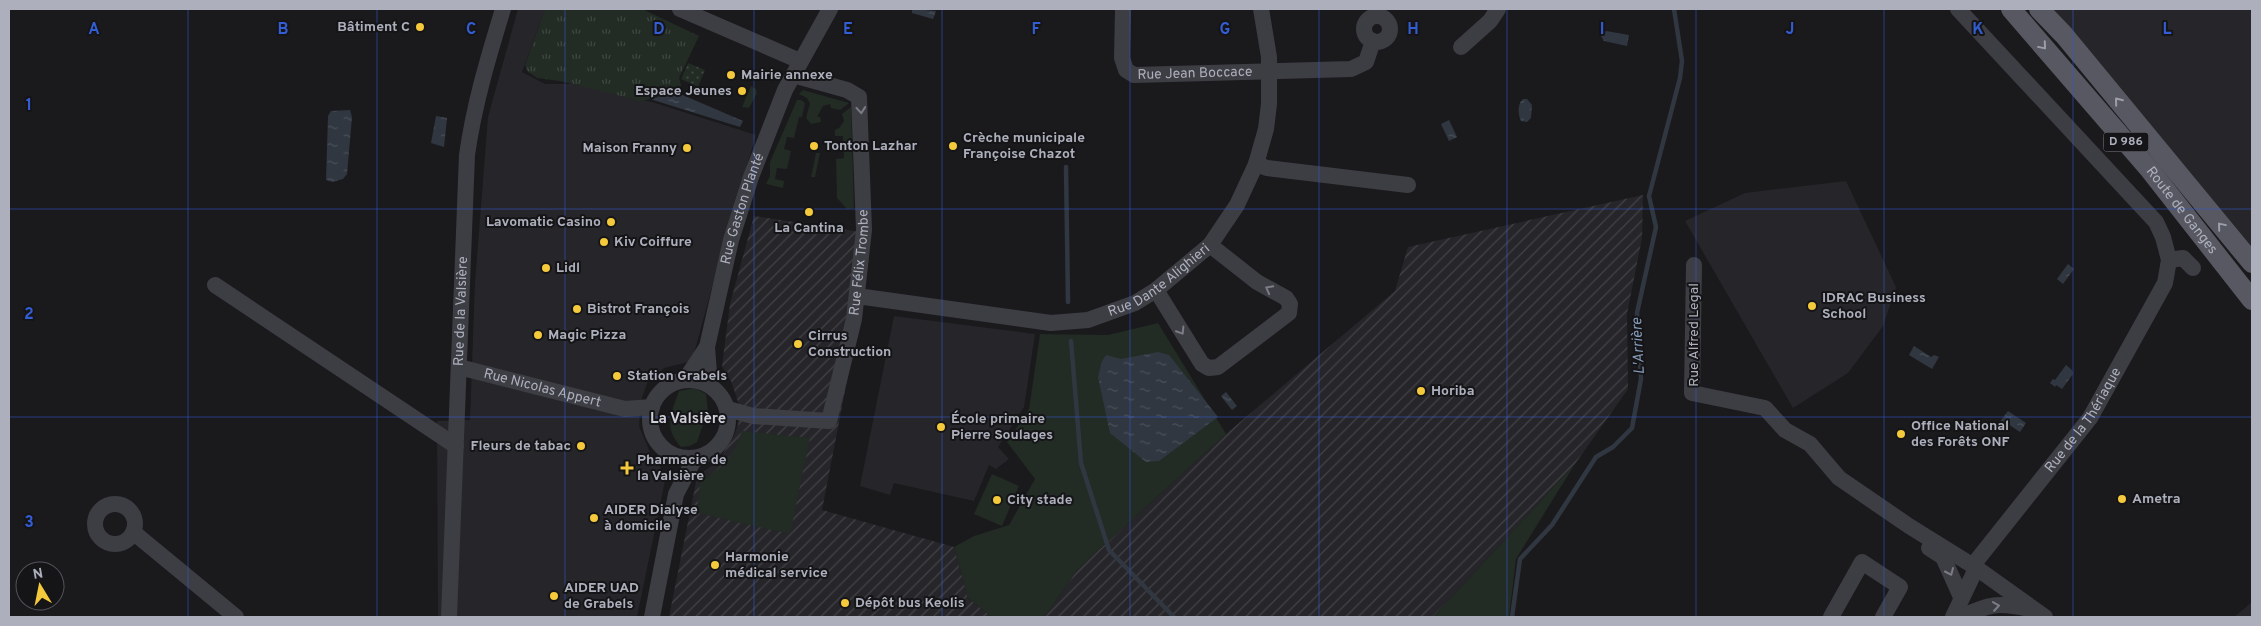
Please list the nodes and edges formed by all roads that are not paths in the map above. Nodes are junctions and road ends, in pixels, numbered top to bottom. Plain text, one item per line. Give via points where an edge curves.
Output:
1 (502, 9) edge
2 (680, 9) edge
3 (830, 9) edge
4 (1123, 9) edge
5 (1261, 9) edge
6 (1498, 9) edge
7 (1958, 9) edge
8 (2011, 9) edge
9 (2039, 9) edge
10 (1373, 41) dead end
11 (1461, 47) dead end
12 (796, 68) junction
13 (1269, 70) junction
14 (1256, 164) junction
15 (1408, 185) dead end
16 (1210, 246) junction
17 (2169, 260) junction
18 (2252, 263) edge
19 (1694, 265) dead end
20 (2193, 268) dead end
21 (215, 285) dead end
22 (1156, 290) junction
23 (857, 296) junction
24 (2252, 300) edge
25 (707, 347) junction
26 (459, 367) junction
27 (685, 380) junction
28 (710, 386) junction
29 (652, 407) junction
30 (728, 409) junction
31 (625, 410) junction
32 (753, 416) junction
33 (728, 426) junction
34 (651, 427) junction
35 (456, 446) junction
36 (672, 455) junction
37 (695, 458) junction
38 (676, 494) junction
39 (1909, 526) junction
40 (133, 532) dead end
41 (1975, 567) junction
42 (1961, 597) junction
43 (2038, 613) edge
44 (236, 617) edge
45 (449, 617) edge
46 (652, 617) edge
47 (1831, 617) edge
48 (1883, 617) edge
49 (1953, 617) edge
50 (1961, 617) edge

1 - 26 street, Rue de la Valsière via 487,55 467,156
2 - 12 street
3 - 12 street
4 - 13 street, Rue Jean Boccace via 1122,58 1126,70 1134,75
5 - 13 street, Rue Dante Alighieri
6 - 11 street via 1490,21
7 - 17 street, Rue de la Thériaque via 2156,222
8 -> 24 main road, Route de Ganges / D 986 via 2150,170
18 -> 9 main road, Route de Ganges / D 986
10 - 13 street via 1366,62 1351,69
12 -> 23 street, Rue Félix Trombe via 860,97 864,230
12 - 25 street, Rue Gaston Planté via 751,177 731,240
13 - 14 street, Rue Dante Alighieri via 1266,129
14 - 15 street
14 - 16 street, Rue Dante Alighieri via 1237,205
16 - 22 street, Rue Dante Alighieri
22 -> 16 street via 1202,364 1209,368 1218,367 1289,313 1290,304 1286,298 1257,282
17 - 20 street via 2183,258
17 - 41 street, Rue de la Thériaque via 2165,283 2090,418 1983,551
19 - 39 street, Rue Alfred Legal via 1692,393 1765,408 1784,430 1810,444 1839,478
21 - 35 street
22 - 23 street, Rue Dante Alighieri via 1135,303 1088,320 1051,323
23 - 32 street, Rue Félix Trombe via 829,422
25 - 27 street, Rue Gaston Planté
25 - 28 street, Rue Gaston Planté
26 - 31 street, Rue Nicolas Appert
26 - 35 street, Rue de la Valsière
27 - 28 street
27 - 29 street via 664,388
28 - 30 street via 718,392
29 - 31 street, Rue Nicolas Appert
29 - 34 street
30 - 32 street, Rue Félix Trombe
30 - 33 street
31 - 34 street, Rue Nicolas Appert
32 - 33 street, Rue Félix Trombe
33 - 37 street via 717,448
34 - 36 street via 655,439
35 - 45 street, Rue de la Valsière
36 - 37 street
36 - 38 street
37 - 38 street
38 - 46 street
39 - 41 street
39 -> 42 street via 1926,546 1943,557
40 - 44 street
41 - 42 street, Rue de la Thériaque
41 - 43 street
42 - 49 street, Rue de la Thériaque
50 -> 43 street via 1995,605 2010,604
47 - 48 street via 1862,562 1900,587

